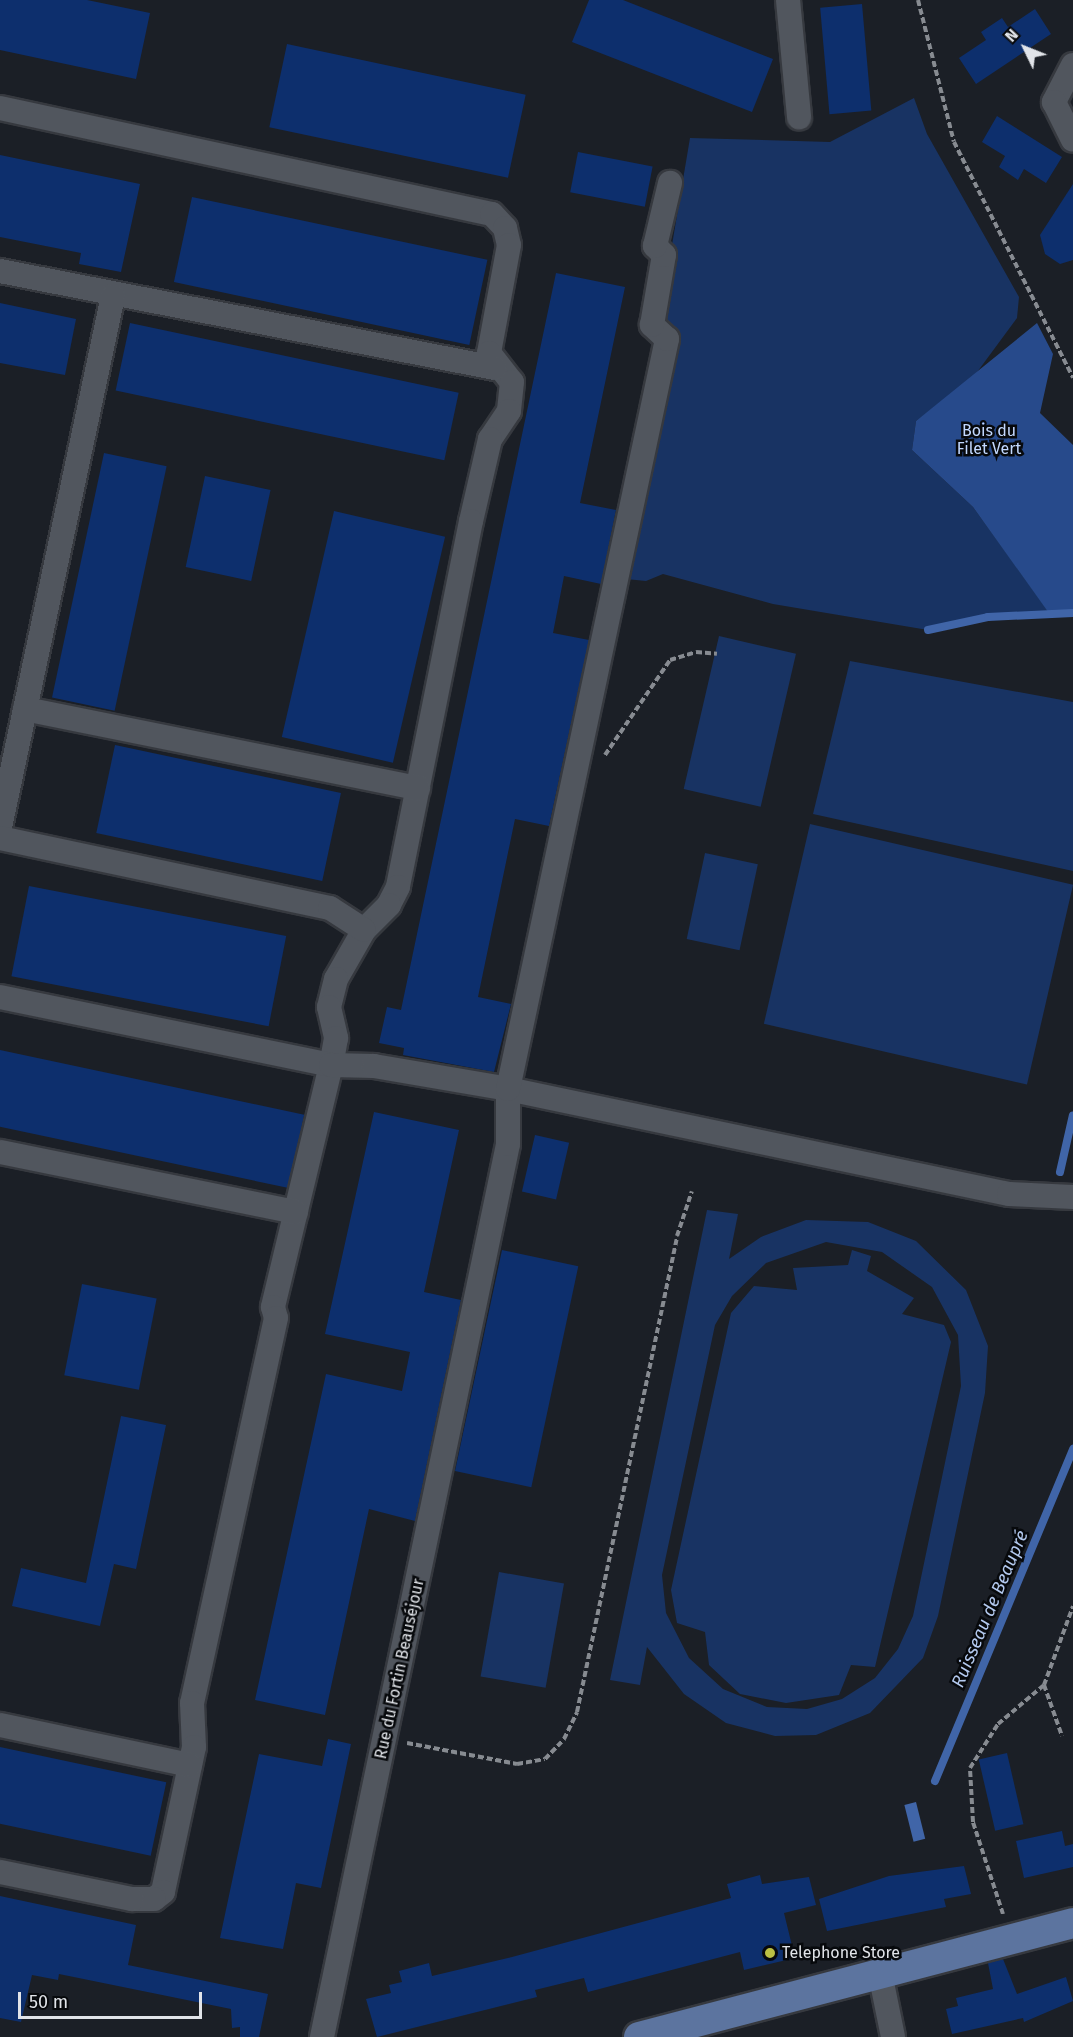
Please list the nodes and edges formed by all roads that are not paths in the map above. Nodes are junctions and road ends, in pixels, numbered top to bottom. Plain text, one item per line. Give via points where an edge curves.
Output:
1 (788, 0) edge
2 (1073, 65) edge
3 (0, 108) edge
4 (799, 117) dead end
5 (1073, 140) edge
6 (670, 183) dead end
7 (0, 270) edge
8 (113, 296) junction
9 (495, 368) junction
10 (25, 709) junction
11 (418, 788) junction
12 (0, 827) edge
13 (0, 838) edge
14 (364, 930) junction
15 (0, 997) edge
16 (331, 1065) junction
17 (508, 1089) junction
18 (0, 1152) edge
19 (1073, 1197) edge
20 (296, 1212) junction
21 (0, 1725) edge
22 (190, 1765) junction
23 (0, 1872) edge
24 (1073, 1923) edge
25 (880, 1973) junction
26 (322, 2037) edge
27 (639, 2037) edge
28 (893, 2037) edge

1 - 4 street
2 - 5 street via 1054,102
3 - 9 street via 492,214 505,228 509,245 489,353
6 - 17 street, Rue du Fortin Beauséjour via 655,246 664,255 652,325 667,339
7 - 8 street
8 - 9 street
8 - 10 street
9 - 11 street via 512,382 509,411 490,439
10 - 11 street
10 - 12 street
11 - 14 street via 398,887 390,905
13 - 14 street via 330,908
14 - 16 street via 336,979 329,1007 336,1038
15 - 16 street
16 - 17 street via 374,1066
16 - 20 street
17 - 19 street via 1008,1194
17 - 26 street, Rue du Fortin Beauséjour via 508,1144
18 - 20 street
20 - 22 street via 192,1703
21 - 22 street
22 - 23 street via 163,1892 154,1899
24 - 25 main road
25 - 27 main road
25 - 28 street

